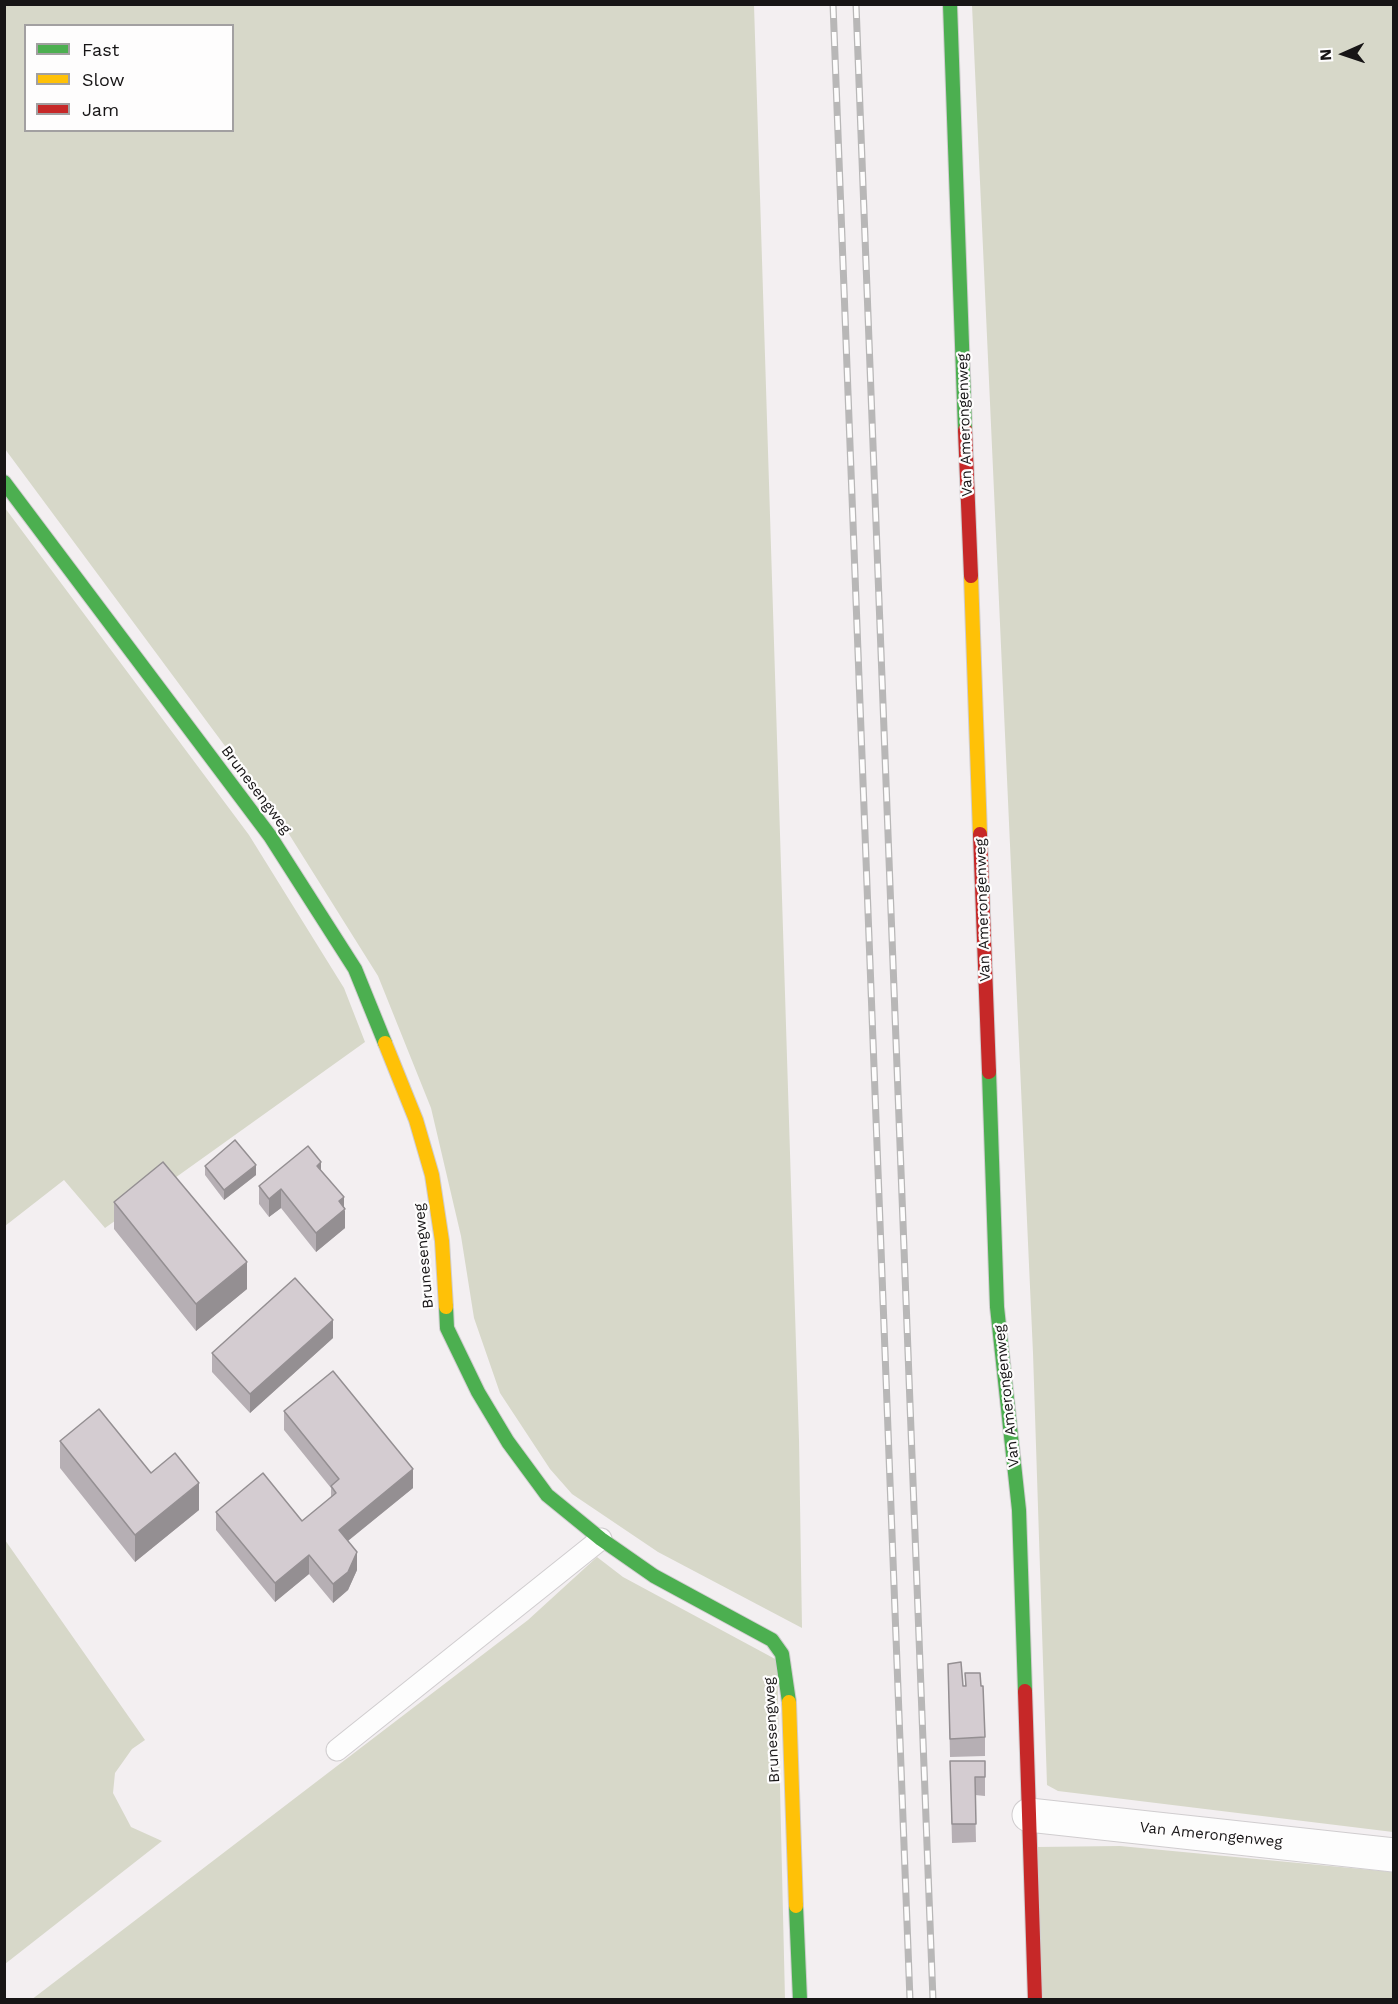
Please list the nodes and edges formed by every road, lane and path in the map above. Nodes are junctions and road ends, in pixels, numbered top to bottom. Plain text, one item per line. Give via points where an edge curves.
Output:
1 (950, 4) edge
2 (4, 482) edge
3 (601, 1539) junction
4 (337, 1750) dead end
5 (1029, 1815) junction
6 (1394, 1855) edge
7 (800, 2000) edge
8 (1035, 2000) edge

1 - 5 street, Van Amerongenweg via 997,1307 1019,1510
2 - 3 street, Brunesengweg via 270,836 355,969 416,1120 432,1175 442,1241 447,1328 507,1442 547,1495
3 - 4 lane
3 - 7 street, Brunesengweg via 654,1576 772,1641 782,1654 788,1682
5 - 6 street, Van Amerongenweg
5 - 8 street, Van Amerongenweg

